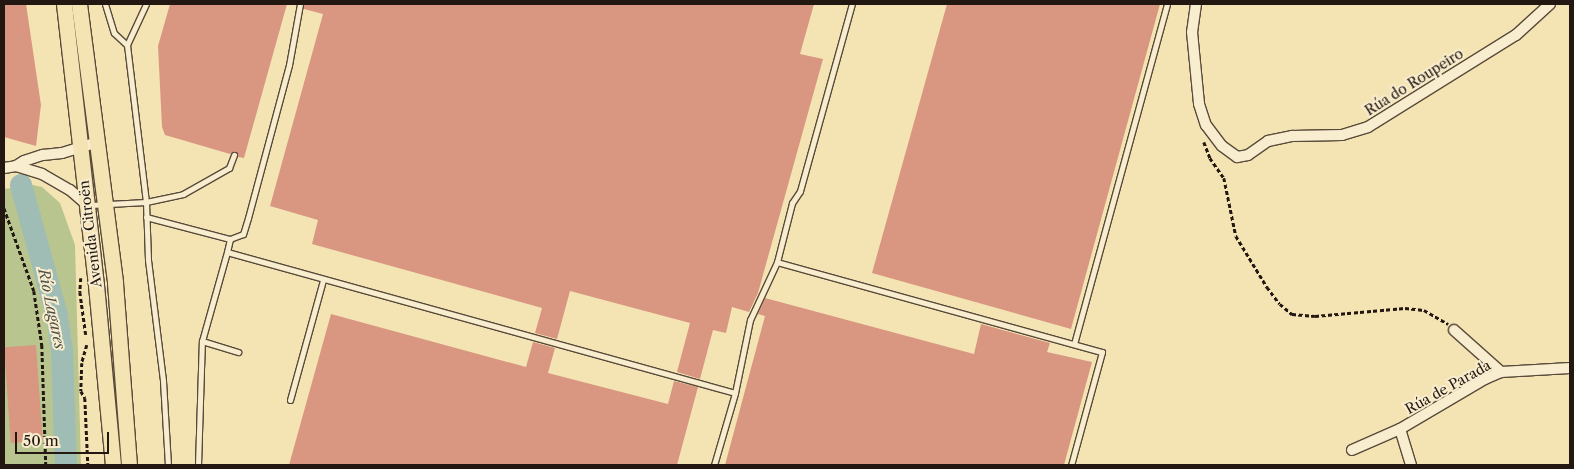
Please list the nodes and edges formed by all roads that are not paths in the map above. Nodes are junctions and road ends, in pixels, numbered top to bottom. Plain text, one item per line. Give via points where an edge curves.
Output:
1 (64, 4) edge
2 (79, 4) edge
3 (105, 4) edge
4 (146, 4) edge
5 (300, 4) edge
6 (852, 4) edge
7 (1167, 4) edge
8 (1196, 4) edge
9 (1550, 4) edge
10 (127, 45) junction
11 (98, 142) junction
12 (81, 147) junction
13 (234, 156) dead end
14 (16, 166) junction
15 (4, 168) edge
16 (146, 202) junction
17 (106, 204) junction
18 (87, 206) junction
19 (146, 217) junction
20 (230, 239) junction
21 (227, 252) junction
22 (777, 262) junction
23 (323, 280) junction
24 (1454, 330) road end
25 (202, 341) junction
26 (1074, 344) junction
27 (238, 352) dead end
28 (1570, 368) edge
29 (1501, 372) junction
30 (735, 393) junction
31 (290, 400) dead end
32 (1400, 429) junction
33 (1352, 450) dead end
34 (113, 465) edge
35 (128, 465) edge
36 (168, 465) edge
37 (198, 465) edge
38 (714, 465) edge
39 (1071, 465) edge
40 (1411, 465) edge

1 - 12 main road, Avenida Citroën
2 - 11 main road, Avenida Citroën
3 - 10 lane via 114,33
4 - 10 lane
5 - 20 lane via 289,65 248,218 243,234
6 - 22 lane
7 - 26 lane
8 - 9 street, Rúa do Roupeiro via 1192,32 1199,104 1206,125 1222,146 1237,157 1248,155 1268,141 1292,136 1342,135 1368,127 1516,35
10 - 16 lane
11 - 12 street
11 - 17 main road, Avenida Citroën
12 - 14 street via 31,159
12 - 18 main road, Avenida Citroën
13 - 16 lane via 229,168 183,194
14 - 15 street
14 - 18 street via 54,180
16 - 17 lane
16 - 19 lane
17 - 18 lane
17 - 35 main road, Avenida Citroën
18 - 34 main road, Avenida Citroën
19 - 20 lane
19 - 36 lane
20 - 21 lane
21 - 23 lane
21 - 25 lane
22 - 26 lane
22 - 30 lane via 750,320
23 - 30 lane
23 - 31 lane
24 - 29 street
25 - 27 lane
25 - 37 lane
26 - 39 lane via 1102,352
28 - 29 street, Rúa de Parada
29 - 32 street, Rúa de Parada
30 - 38 lane
32 - 33 street, Rúa de Parada
32 - 40 street, Rúa de Parada

